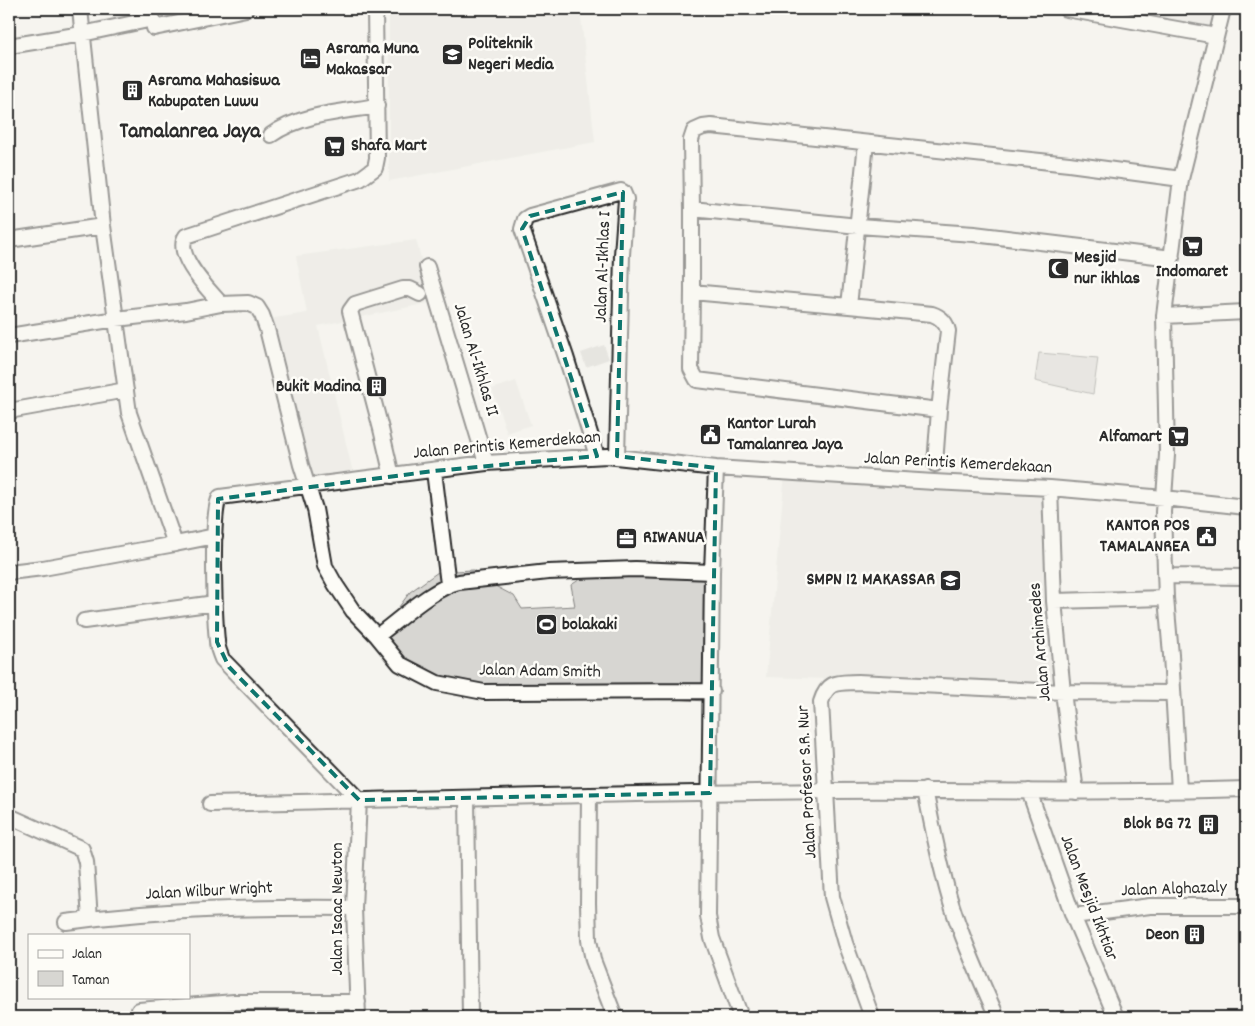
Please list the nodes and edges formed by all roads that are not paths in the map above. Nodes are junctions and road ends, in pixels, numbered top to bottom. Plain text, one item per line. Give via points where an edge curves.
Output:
1 (80, 9) edge
2 (246, 9) edge
3 (375, 9) edge
4 (1066, 9) edge
5 (1223, 9) edge
6 (82, 34) junction
7 (1216, 36) junction
8 (9, 46) edge
9 (377, 106) junction
10 (271, 135) dead end
11 (866, 143) junction
12 (1181, 180) junction
13 (692, 209) junction
14 (103, 226) junction
15 (858, 226) junction
16 (9, 240) edge
17 (1172, 258) junction
18 (427, 267) dead end
19 (692, 292) junction
20 (420, 294) dead end
21 (222, 304) junction
22 (849, 306) junction
23 (1246, 312) edge
24 (1164, 316) junction
25 (116, 319) junction
26 (9, 336) edge
27 (126, 390) junction
28 (940, 410) junction
29 (9, 411) edge
30 (597, 456) junction
31 (617, 456) junction
32 (486, 464) junction
33 (935, 464) dead end
34 (716, 468) junction
35 (434, 471) junction
36 (392, 476) junction
37 (307, 485) junction
38 (1050, 488) junction
39 (1164, 498) junction
40 (1246, 507) edge
41 (215, 536) junction
42 (175, 544) junction
43 (9, 572) edge
44 (712, 572) junction
45 (1165, 576) junction
46 (1246, 577) edge
47 (448, 584) junction
48 (1166, 598) junction
49 (1054, 601) junction
50 (215, 603) junction
51 (84, 621) dead end
52 (377, 636) junction
53 (712, 691) junction
54 (1063, 692) junction
55 (1172, 693) junction
56 (1246, 788) edge
57 (925, 790) junction
58 (1179, 790) junction
59 (826, 791) junction
60 (1029, 792) junction
61 (1076, 792) junction
62 (710, 793) junction
63 (589, 795) junction
64 (467, 798) junction
65 (359, 800) junction
66 (210, 804) dead end
67 (9, 816) edge
68 (1246, 906) edge
69 (354, 908) junction
70 (1073, 916) junction
71 (90, 919) junction
72 (66, 922) dead end
73 (358, 1002) junction
74 (139, 1010) dead end
75 (358, 1017) edge
76 (470, 1017) edge
77 (615, 1017) edge
78 (741, 1017) edge
79 (872, 1017) edge
80 (997, 1017) edge
81 (1116, 1017) edge

1 - 6 street
2 - 6 street via 154,28 153,19
3 - 9 street
4 - 7 street
5 - 7 street
6 - 8 street
6 - 14 street
7 - 12 street
9 - 10 street via 308,118
9 - 21 street via 378,158 375,168 369,173 360,179 186,236 184,252 192,269
11 - 12 street via 1069,164
11 - 13 street via 703,127 694,131 691,140
11 - 15 street
12 - 17 street
13 - 15 street
13 - 19 street
14 - 16 street
14 - 25 street
15 - 17 street via 974,234
15 - 22 street
17 - 24 street
18 - 32 street, Jalan Al-Ikhlas II
19 - 22 street
19 - 28 street via 691,369 697,380
20 - 36 street via 403,289 355,304 350,311
21 - 25 street, Jalan Adam Smith
21 - 37 street, Jalan Adam Smith via 248,303 257,307 262,315
22 - 28 street via 932,314 943,321 948,331
23 - 24 street
24 - 39 street via 1167,455
25 - 26 street, Jalan Adam Smith
25 - 27 street
27 - 29 street
27 - 42 street via 129,413
28 - 33 street
30 - 31 street, Jalan Perintis Kemerdekaan
30 - 31 street, Jalan Al-Ikhlas I via 522,229 525,219 530,216 621,191 626,199
30 - 32 street, Jalan Perintis Kemerdekaan
31 - 34 street, Jalan Perintis Kemerdekaan
32 - 35 street, Jalan Perintis Kemerdekaan
34 - 38 street, Jalan Perintis Kemerdekaan
34 - 44 street
35 - 36 street, Jalan Perintis Kemerdekaan
35 - 47 street
36 - 37 street, Jalan Perintis Kemerdekaan
37 - 41 street, Jalan Perintis Kemerdekaan via 220,497 216,504
37 - 52 street, Jalan Adam Smith via 315,509 325,566 353,610
38 - 39 street, Jalan Perintis Kemerdekaan
38 - 49 street, Jalan Archimedes
39 - 40 street, Jalan Perintis Kemerdekaan
39 - 45 street
41 - 42 street
41 - 50 street
42 - 43 street
44 - 47 street via 635,569 548,572
44 - 53 street
45 - 46 street
45 - 48 street
47 - 52 street
48 - 49 street
48 - 55 street
49 - 54 street, Jalan Archimedes
50 - 51 street
50 - 65 street via 216,642 222,659
52 - 53 street, Jalan Adam Smith via 400,664 437,682 484,692
53 - 62 street
54 - 55 street, Jalan Profesor S.R. Nur
54 - 59 street, Jalan Profesor S.R. Nur via 836,683 828,687 821,702
54 - 61 street, Jalan Archimedes
55 - 58 street
56 - 58 street
57 - 59 street
57 - 60 street
57 - 80 street via 938,858 952,906
58 - 61 street
59 - 62 street
59 - 79 street, Jalan Profesor S.R. Nur via 832,897
60 - 61 street
60 - 70 street, Jalan Mesjid Ikhtiar
62 - 63 street
62 - 78 street via 708,924
63 - 64 street
63 - 77 street via 589,940 595,967
64 - 65 street
64 - 76 street
65 - 66 street
65 - 69 street, Jalan Isaac Newton
67 - 71 street via 82,849
68 - 70 street, Jalan Alghazaly via 1150,906
69 - 71 street, Jalan Wilbur Wright via 218,908
69 - 73 street, Jalan Isaac Newton
70 - 81 street, Jalan Mesjid Ikhtiar
71 - 72 street, Jalan Wilbur Wright
73 - 74 street via 234,1002
73 - 75 street, Jalan Isaac Newton

